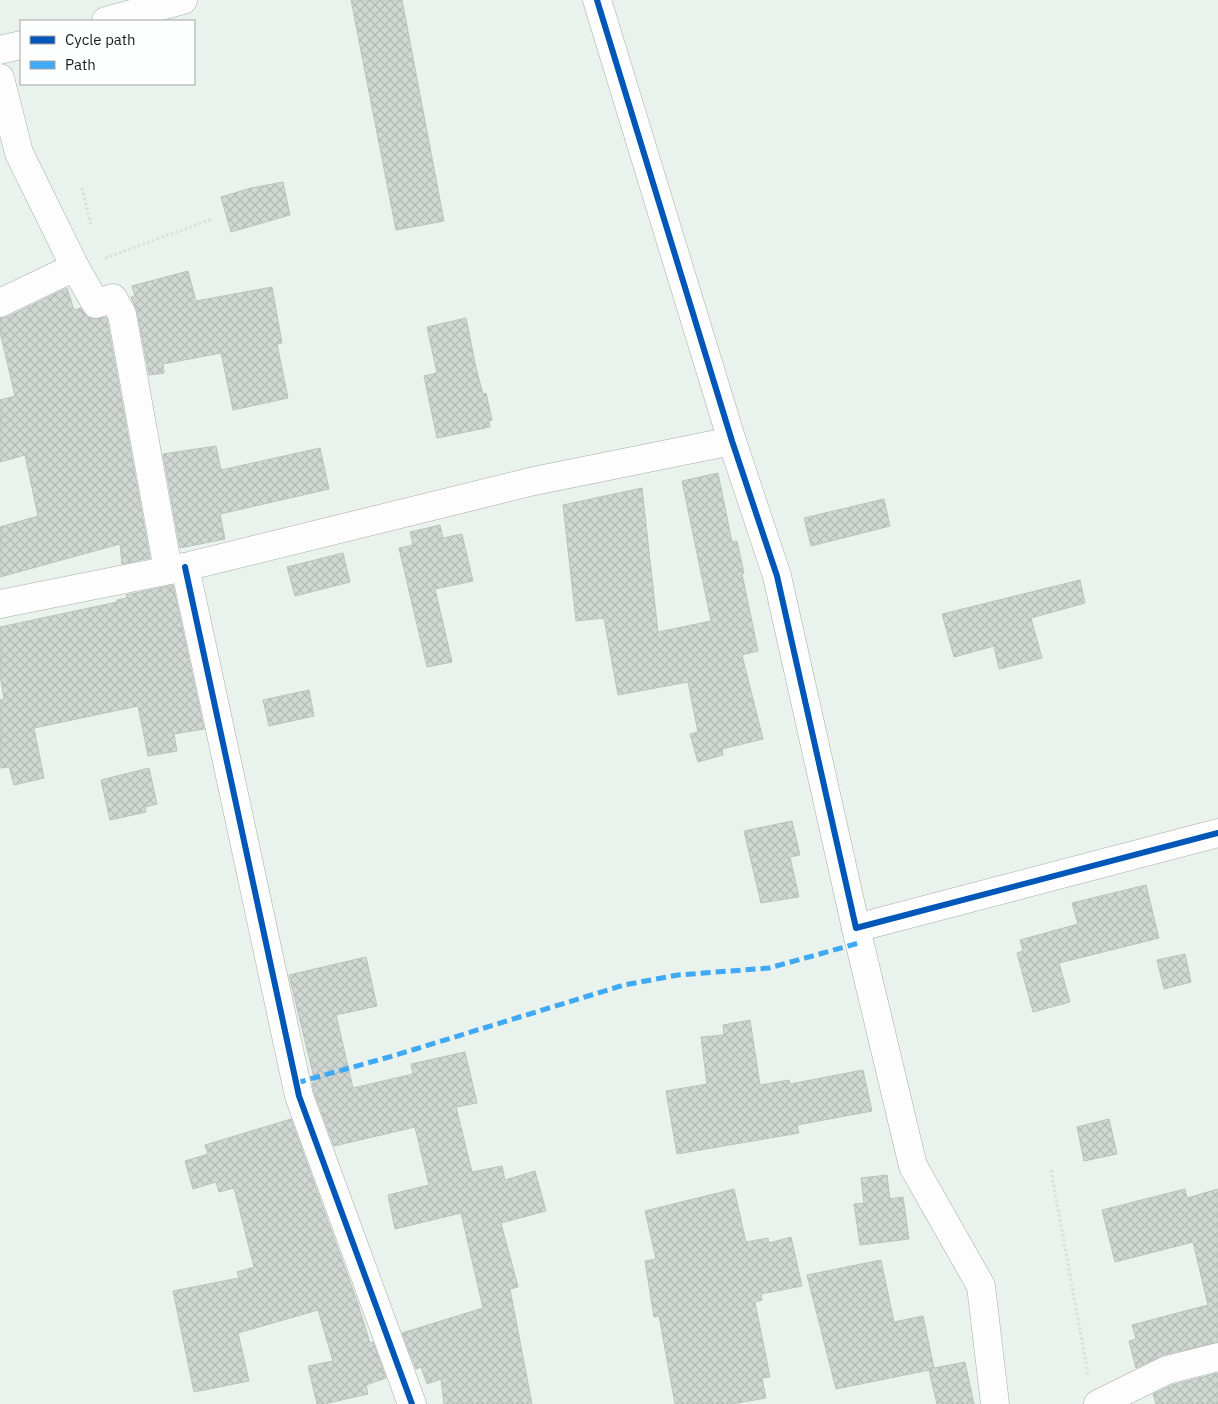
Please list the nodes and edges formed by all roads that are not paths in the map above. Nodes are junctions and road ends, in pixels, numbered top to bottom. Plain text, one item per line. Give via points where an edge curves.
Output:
1 (183, 0) edge
2 (597, 0) edge
3 (110, 20) edge
4 (20, 44) edge
5 (0, 50) edge
6 (0, 78) edge
7 (76, 268) junction
8 (0, 303) edge
9 (732, 441) junction
10 (176, 569) junction
11 (0, 604) edge
12 (1218, 834) edge
13 (856, 928) junction
14 (1218, 1357) edge
15 (412, 1404) edge
16 (995, 1404) edge
17 (1098, 1404) edge

1 - 3 street
2 - 9 street
4 - 5 street
6 - 7 street via 19,153
7 - 8 street
7 - 10 street via 96,304 113,298 122,314
9 - 10 street via 534,481
9 - 13 street via 776,576
10 - 11 street
10 - 15 street via 299,1096
12 - 13 street
13 - 16 street via 913,1166 980,1286
14 - 17 street via 1167,1370

